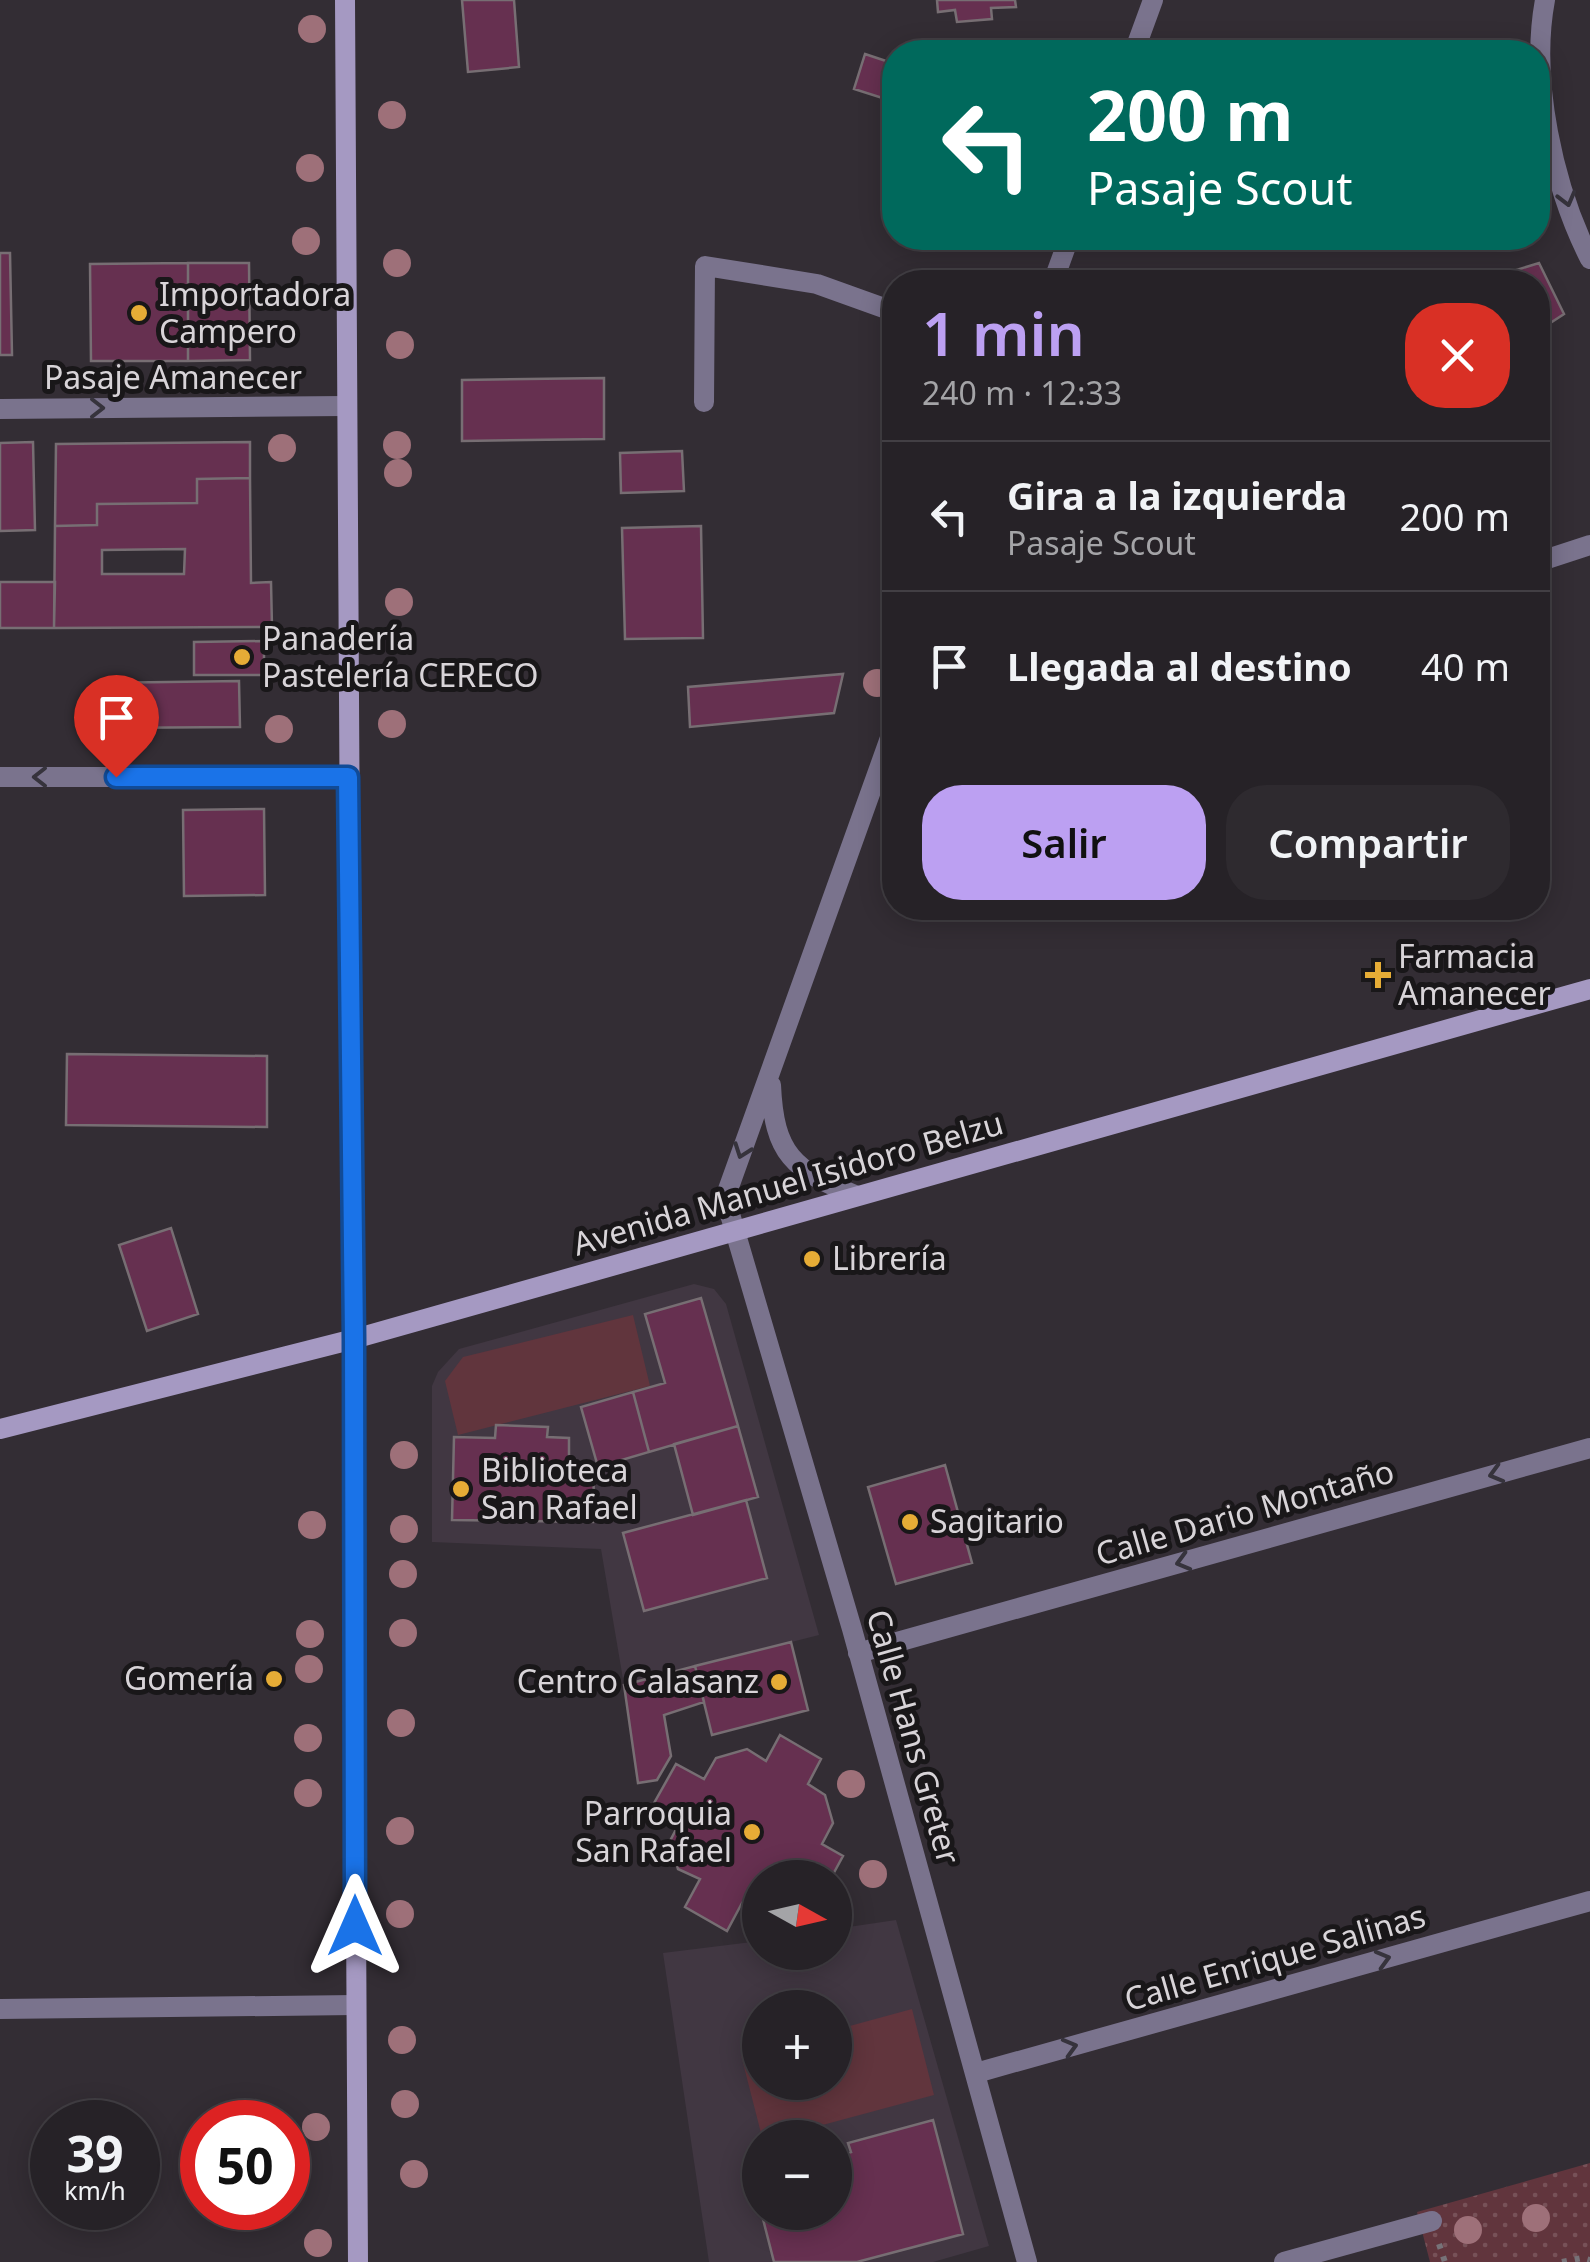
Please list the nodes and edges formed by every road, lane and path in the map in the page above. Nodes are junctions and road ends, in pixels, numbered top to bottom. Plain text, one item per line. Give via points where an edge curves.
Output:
1 (345, 0) edge
2 (1153, 0) edge
3 (1545, 0) edge
4 (1138, 40) edge
5 (1541, 40) edge
6 (1550, 139) edge
7 (1590, 259) edge
8 (882, 307) edge
9 (704, 402) dead end
10 (346, 406) junction
11 (0, 409) edge
12 (1590, 546) edge
13 (1550, 558) edge
14 (882, 760) edge
15 (0, 777) edge
16 (348, 777) junction
17 (1590, 989) edge
18 (770, 1072) junction
19 (855, 1196) junction
20 (735, 1230) junction
21 (354, 1339) junction
22 (0, 1428) edge
23 (1590, 1448) edge
24 (858, 1653) junction
25 (1590, 1901) edge
26 (356, 2005) junction
27 (0, 2010) edge
28 (976, 2074) junction
29 (1432, 2220) dead end
30 (1590, 2260) edge
31 (358, 2262) edge
32 (1027, 2262) edge
33 (1284, 2262) edge
34 (1562, 2262) edge

1 - 10 main road
2 - 4 street
3 -> 5 street
6 -> 7 street
8 - 9 street via 817,284 705,266
11 -> 10 street, Pasaje Amanecer
10 - 16 main road
12 - 13 street
14 - 18 street, Calle Hans Greter
16 -> 15 street
16 - 21 main road
17 - 19 main road, Avenida Manuel Isidoro Belzu
18 - 19 street via 781,1146 805,1172
18 -> 20 street, Calle Hans Greter via 725,1198
19 - 20 main road, Avenida Manuel Isidoro Belzu
20 - 21 main road, Avenida Manuel Isidoro Belzu
20 - 24 street, Calle Hans Greter
21 - 22 main road, Avenida Manuel Isidoro Belzu
21 - 26 main road
23 -> 24 street, Calle Dario Montaño
24 - 28 street, Calle Hans Greter
28 -> 25 street, Calle Enrique Salinas
26 - 27 street
26 - 31 main road
28 - 32 street, Calle Hans Greter
29 - 33 street
30 - 34 path

